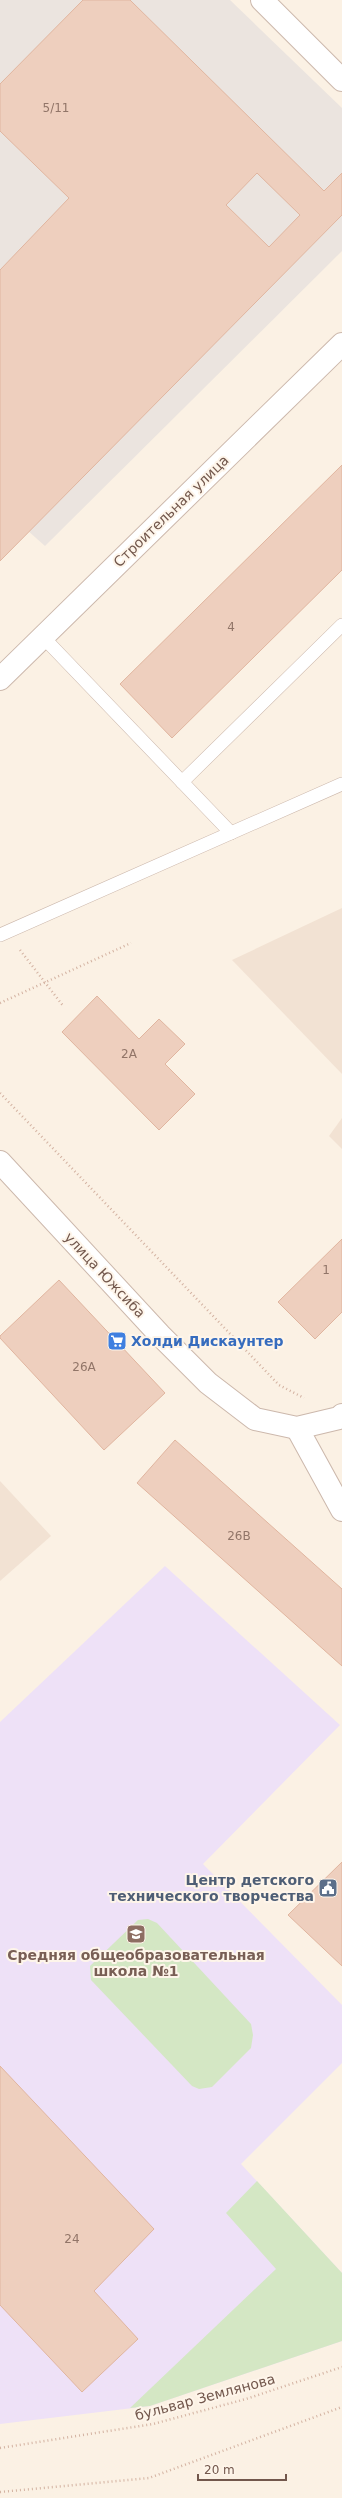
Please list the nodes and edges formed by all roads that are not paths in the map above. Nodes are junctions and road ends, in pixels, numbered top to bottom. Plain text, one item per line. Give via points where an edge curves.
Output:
1 (262, 0) edge
2 (342, 80) edge
3 (342, 344) edge
4 (342, 625) edge
5 (43, 637) junction
6 (0, 679) edge
7 (182, 782) junction
8 (342, 784) edge
9 (232, 833) junction
10 (3, 933) edge
11 (0, 1162) edge
12 (340, 1416) edge
13 (297, 1428) junction
14 (342, 1510) edge

1 - 2 street
3 - 5 street, Строительная улица
4 - 7 lane
5 - 6 street, Строительная улица
5 - 7 lane
7 - 9 lane
8 - 9 lane
9 - 10 lane
11 - 13 street, улица Южсиба via 160,1335 208,1383 255,1419
12 - 13 street, улица Южсиба
13 - 14 street

